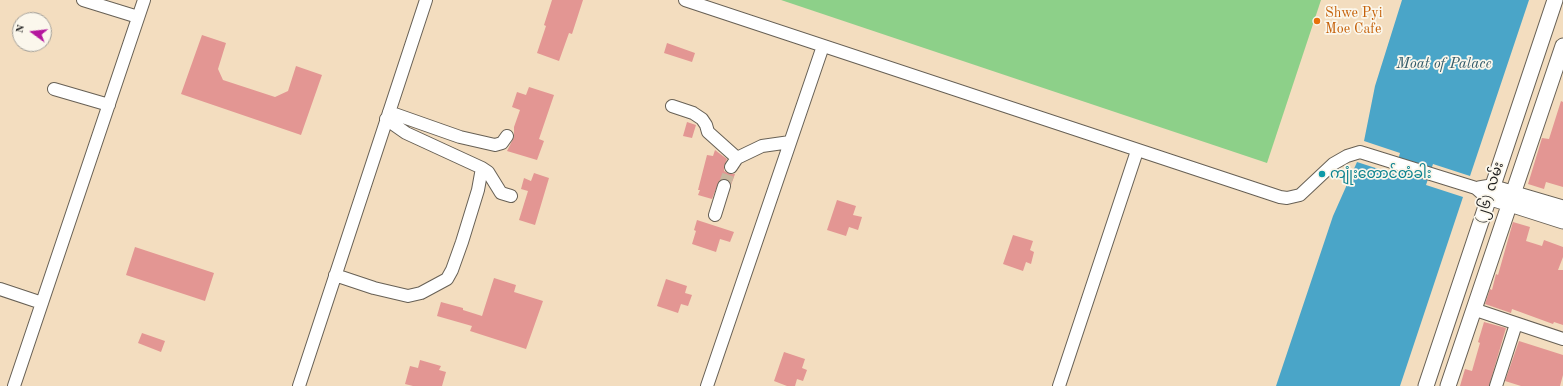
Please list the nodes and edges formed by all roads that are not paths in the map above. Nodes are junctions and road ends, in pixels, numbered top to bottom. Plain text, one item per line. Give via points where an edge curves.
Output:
1 (83, 0) edge
2 (144, 0) edge
3 (426, 0) edge
4 (685, 0) edge
5 (1555, 0) edge
6 (138, 17) junction
7 (822, 46) junction
8 (1563, 46) edge
9 (54, 89) dead end
10 (109, 105) junction
11 (672, 106) dead end
12 (388, 116) junction
13 (507, 136) dead end
14 (790, 142) junction
15 (1137, 151) junction
16 (482, 168) junction
17 (724, 186) tunnel mouth
18 (1481, 190) junction
19 (511, 196) dead end
20 (1511, 198) junction
21 (1563, 208) edge
22 (715, 215) dead end
23 (1563, 221) edge
24 (335, 275) junction
25 (0, 289) edge
26 (42, 303) junction
27 (1473, 309) junction
28 (1516, 324) junction
29 (1563, 339) edge
30 (1498, 385) edge
31 (14, 386) edge
32 (299, 386) edge
33 (707, 386) edge
34 (1059, 386) edge
35 (1426, 386) edge
36 (1448, 386) edge

1 - 6 street
2 - 6 street
3 - 12 street
4 - 7 street
5 - 18 main road, (၂၆) လမ်း
6 - 10 street
7 - 14 street
7 - 15 street
8 - 20 main road, (၂၆) လမ်း
9 - 10 street
10 - 26 street
11 - 14 street via 693,112 702,119 708,132 734,163 762,146
12 - 13 street via 495,145 502,143
12 - 16 street via 406,133
12 - 24 street
14 - 33 street
15 - 18 street via 1287,198 1300,195 1337,162 1353,152
15 - 34 street
16 - 19 street via 488,172 501,193
16 - 24 street via 462,242 447,279 421,293 408,296
17 - 22 street
18 - 20 main road
18 - 35 main road, (၂၆) လမ်း
20 - 21 main road
20 - 23 main road
20 - 27 main road, (၂၆) လမ်း
24 - 32 street
25 - 26 street
26 - 31 street
27 - 28 street
27 - 36 main road, (၂၆) လမ်း
28 - 29 street
28 - 30 street

